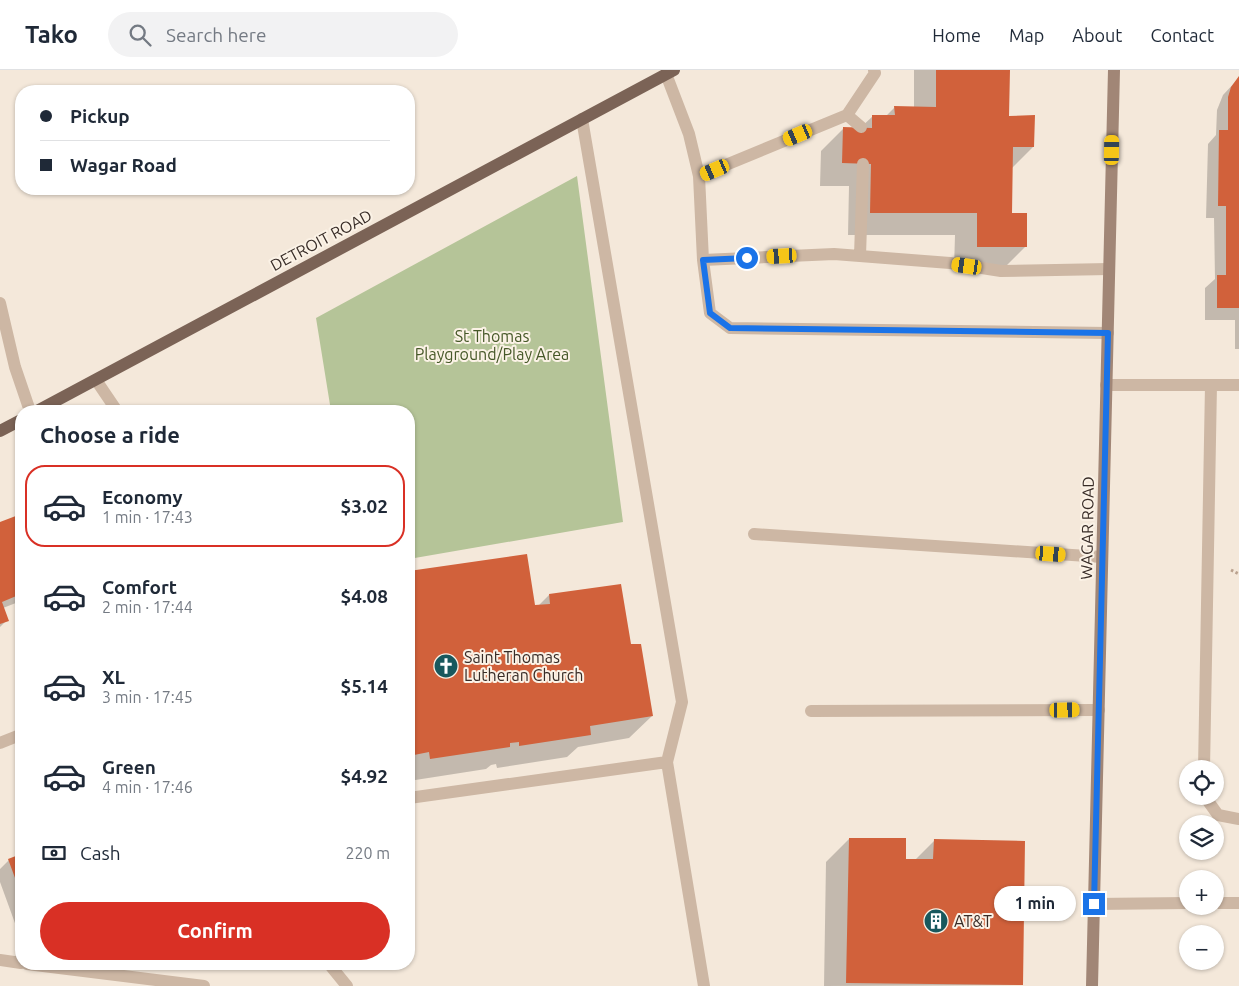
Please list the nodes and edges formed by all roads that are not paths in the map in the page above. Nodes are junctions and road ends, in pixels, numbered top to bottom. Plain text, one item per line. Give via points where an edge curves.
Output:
1 (874, 70) edge
2 (1114, 70) edge
3 (670, 72) edge
4 (847, 115) junction
5 (582, 120) junction
6 (861, 127) dead end
7 (864, 164) dead end
8 (699, 176) junction
9 (860, 256) junction
10 (703, 260) junction
11 (1109, 269) junction
12 (0, 303) edge
13 (1108, 333) junction
14 (96, 380) junction
15 (1106, 385) junction
16 (1211, 385) junction
17 (1239, 385) edge
18 (28, 405) edge
19 (48, 405) edge
20 (113, 405) edge
21 (15, 423) edge
22 (0, 431) edge
23 (754, 534) dead end
24 (1102, 557) junction
25 (1099, 710) junction
26 (811, 711) dead end
27 (15, 737) edge
28 (0, 743) edge
29 (1204, 760) edge
30 (667, 762) junction
31 (415, 797) edge
32 (1211, 805) edge
33 (1239, 819) edge
34 (1179, 903) edge
35 (1224, 903) edge
36 (1239, 903) edge
37 (1094, 904) junction
38 (0, 960) edge
39 (15, 962) edge
40 (75, 970) edge
41 (334, 970) edge
42 (204, 986) edge
43 (347, 986) edge
44 (704, 986) edge
45 (1092, 986) edge

1 - 4 street
2 - 11 main road, WAGAR ROAD
3 - 5 main road, DETROIT ROAD
3 - 8 street
4 - 6 street
4 - 8 street
5 - 14 main road, DETROIT ROAD
5 - 30 street via 682,702
7 - 9 street
8 - 10 street
9 - 10 street via 834,254
9 - 11 street via 950,263 1001,271
10 - 13 street via 710,313 730,328
11 - 13 main road, WAGAR ROAD
12 - 18 street
13 - 15 main road, WAGAR ROAD
14 - 19 main road, DETROIT ROAD
14 - 20 street
15 - 16 street
15 - 24 main road, WAGAR ROAD
16 - 17 street
16 - 29 street
21 - 22 main road
23 - 24 street
24 - 25 main road, WAGAR ROAD
25 - 26 street
25 - 37 main road, WAGAR ROAD
27 - 28 street
30 - 31 street
30 - 44 street
32 - 33 street via 1218,815
34 - 37 street
35 - 36 street
37 - 45 main road, WAGAR ROAD
38 - 39 street
40 - 42 street
41 - 43 street

